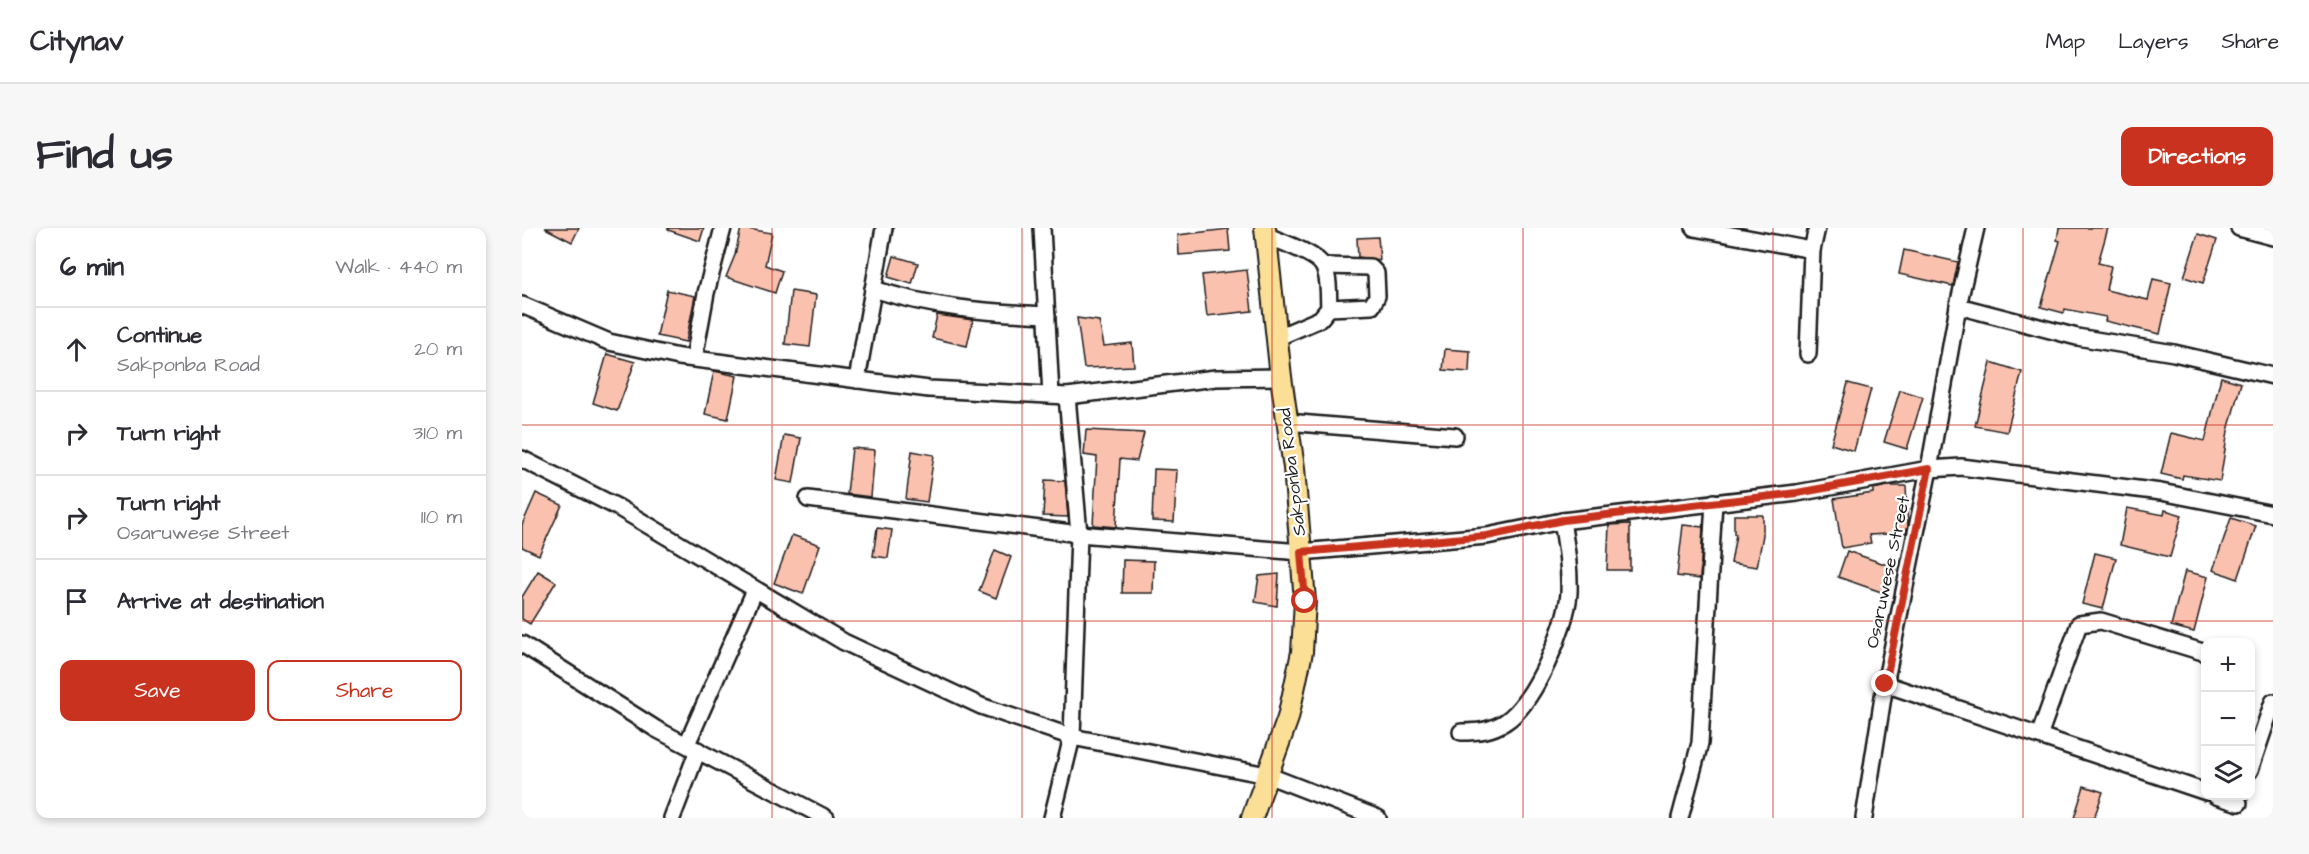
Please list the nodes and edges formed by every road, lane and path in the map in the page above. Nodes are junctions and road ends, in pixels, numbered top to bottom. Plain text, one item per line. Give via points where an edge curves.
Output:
1 (723, 228) edge
2 (884, 228) edge
3 (1042, 228) edge
4 (1694, 228) edge
5 (1817, 228) edge
6 (1976, 228) edge
7 (2239, 228) edge
8 (1265, 232) edge
9 (2273, 237) edge
10 (1812, 250) junction
11 (1324, 266) junction
12 (873, 289) junction
13 (522, 305) edge
14 (1958, 306) junction
15 (1329, 308) junction
16 (1047, 315) junction
17 (1276, 338) junction
18 (1808, 354) dead end
19 (694, 359) junction
20 (1281, 376) junction
21 (2273, 376) edge
22 (857, 380) junction
23 (1051, 395) junction
24 (1067, 396) junction
25 (1287, 422) junction
26 (1455, 436) dead end
27 (522, 459) edge
28 (1929, 469) junction
29 (808, 499) dead end
30 (1714, 502) junction
31 (2273, 514) edge
32 (1563, 520) junction
33 (1079, 534) junction
34 (1301, 552) junction
35 (755, 590) junction
36 (522, 644) edge
37 (2201, 653) edge
38 (1885, 684) junction
39 (2273, 702) edge
40 (1461, 732) dead end
41 (2039, 736) junction
42 (1072, 737) junction
43 (693, 747) junction
44 (2255, 755) edge
45 (1267, 776) junction
46 (2201, 791) edge
47 (672, 818) edge
48 (826, 818) edge
49 (1052, 818) edge
50 (1252, 818) edge
51 (1378, 818) edge
52 (1680, 818) edge
53 (1864, 818) edge

1 - 19 street
2 - 12 street
3 - 16 street
4 - 10 street
5 - 10 street
6 - 14 street, Osaruwese Street
7 - 9 street
8 - 11 street
8 - 17 main road, Sakponba Road
10 - 18 street
11 - 15 street
11 - 15 street via 1370,267 1376,273 1377,296 1372,306
12 - 16 street via 913,301 979,312
12 - 22 street
13 - 19 street via 609,342
14 - 21 street via 2077,337 2174,353
14 - 28 street, Osaruwese Street
15 - 17 street via 1320,319
16 - 23 street
17 - 20 main road, Sakponba Road
19 - 22 street
20 - 24 street via 1216,378
20 - 25 main road, Sakponba Road
22 - 23 street via 929,389
23 - 24 street
24 - 33 street
25 - 26 street
25 - 34 main road, Sakponba Road
27 - 35 street via 619,508
28 - 30 street via 1797,493
28 - 31 street via 1961,467 2161,492
28 - 38 street, Osaruwese Street
29 - 33 street
30 - 32 street
30 - 52 street via 1700,743
32 - 34 street via 1487,536
32 - 40 street via 1569,596 1553,652 1527,700 1506,722 1482,732
33 - 34 street
33 - 42 street
34 - 45 main road, Sakponba Road via 1305,601 1302,652 1288,718
35 - 42 street via 844,642 981,706
35 - 43 street
36 - 43 street via 656,729
37 - 41 street via 2100,621 2079,624
38 - 41 street
38 - 53 street, Osaruwese Street
39 - 44 street
41 - 46 street
42 - 45 street
42 - 49 street
43 - 47 street
43 - 48 street
45 - 50 main road, Sakponba Road
45 - 51 street

